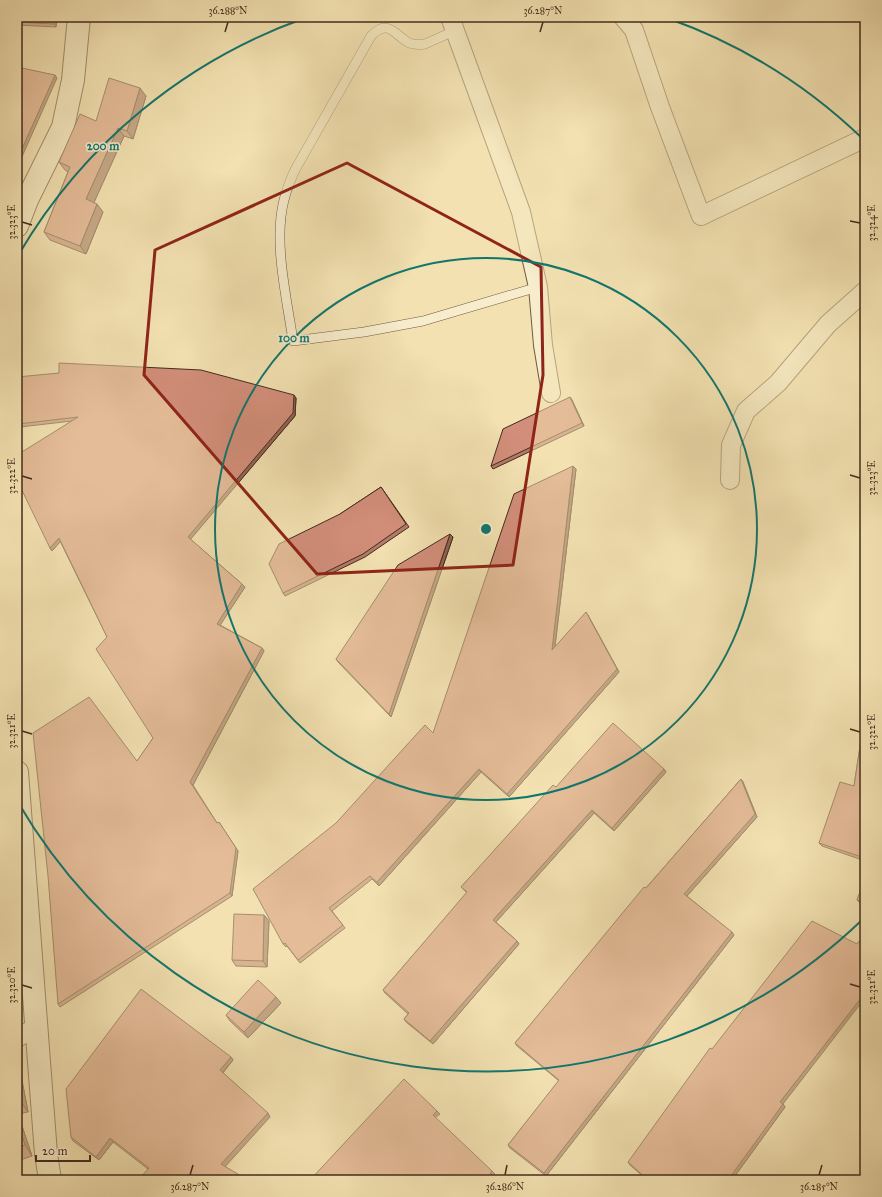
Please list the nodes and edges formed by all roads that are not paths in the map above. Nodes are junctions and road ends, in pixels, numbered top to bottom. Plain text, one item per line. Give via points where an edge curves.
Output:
1 (79, 17) edge
2 (623, 17) edge
3 (452, 24) edge
4 (865, 138) edge
5 (17, 226) edge
6 (538, 288) junction
7 (865, 291) edge
8 (551, 394) dead end
9 (730, 480) dead end
10 (17, 772) edge
11 (36, 1027) junction
12 (17, 1038) edge
13 (50, 1180) edge

1 - 5 street via 73,80 63,127
2 - 4 street via 634,30 701,216
3 - 6 street via 520,212
3 - 6 lane via 421,45 411,43 392,29 375,31 296,168 284,201 280,237 293,341 423,321
6 - 8 street
7 - 9 street via 828,324 778,383 746,411 731,445
10 - 11 street
11 - 12 street
11 - 13 street

